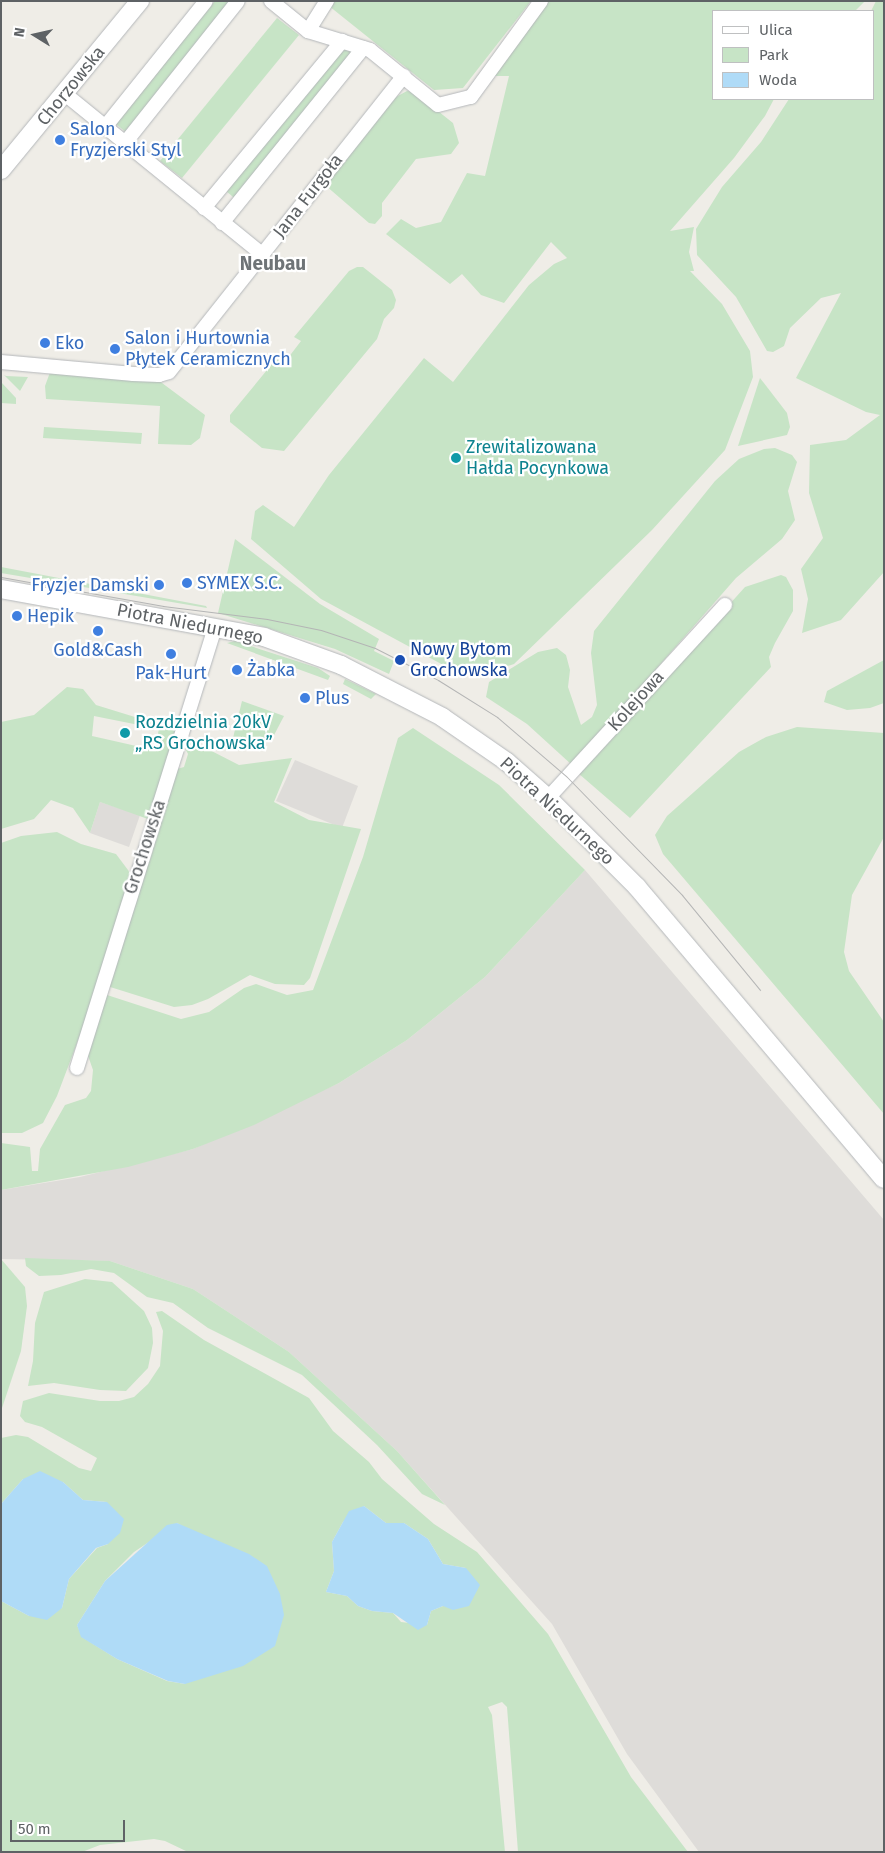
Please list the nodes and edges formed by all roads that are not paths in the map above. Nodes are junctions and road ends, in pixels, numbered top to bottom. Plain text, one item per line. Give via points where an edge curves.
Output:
1 (140, 1) edge
2 (206, 1) edge
3 (238, 1) edge
4 (271, 1) edge
5 (327, 1) edge
6 (542, 1) edge
7 (308, 31) junction
8 (342, 40) junction
9 (364, 48) junction
10 (404, 76) junction
11 (64, 94) junction
12 (105, 127) junction
13 (125, 144) junction
14 (1, 170) edge
15 (204, 208) junction
16 (222, 223) junction
17 (263, 255) junction
18 (1, 362) edge
19 (1, 589) edge
20 (725, 605) dead end
21 (215, 627) junction
22 (548, 798) junction
23 (77, 1068) dead end
24 (884, 1179) edge

1 - 11 street, Chorzowska
2 - 12 street
3 - 13 street
4 - 7 street
5 - 7 street
6 - 10 street via 471,96 438,105
7 - 8 street
8 - 9 street
8 - 15 street
9 - 10 street
9 - 16 street
10 - 17 street, Jana Furgoła
11 - 12 street
11 - 14 street, Chorzowska
12 - 13 street
13 - 15 street
15 - 16 street
16 - 17 street
17 - 18 street, Jana Furgoła via 169,372 133,374
19 - 21 street, Piotra Niedurnego
20 - 22 street, Kolejowa
21 - 22 street, Piotra Niedurnego via 292,646 384,685 442,717 507,762
21 - 23 street, Grochowska
22 - 24 street, Piotra Niedurnego via 637,888

